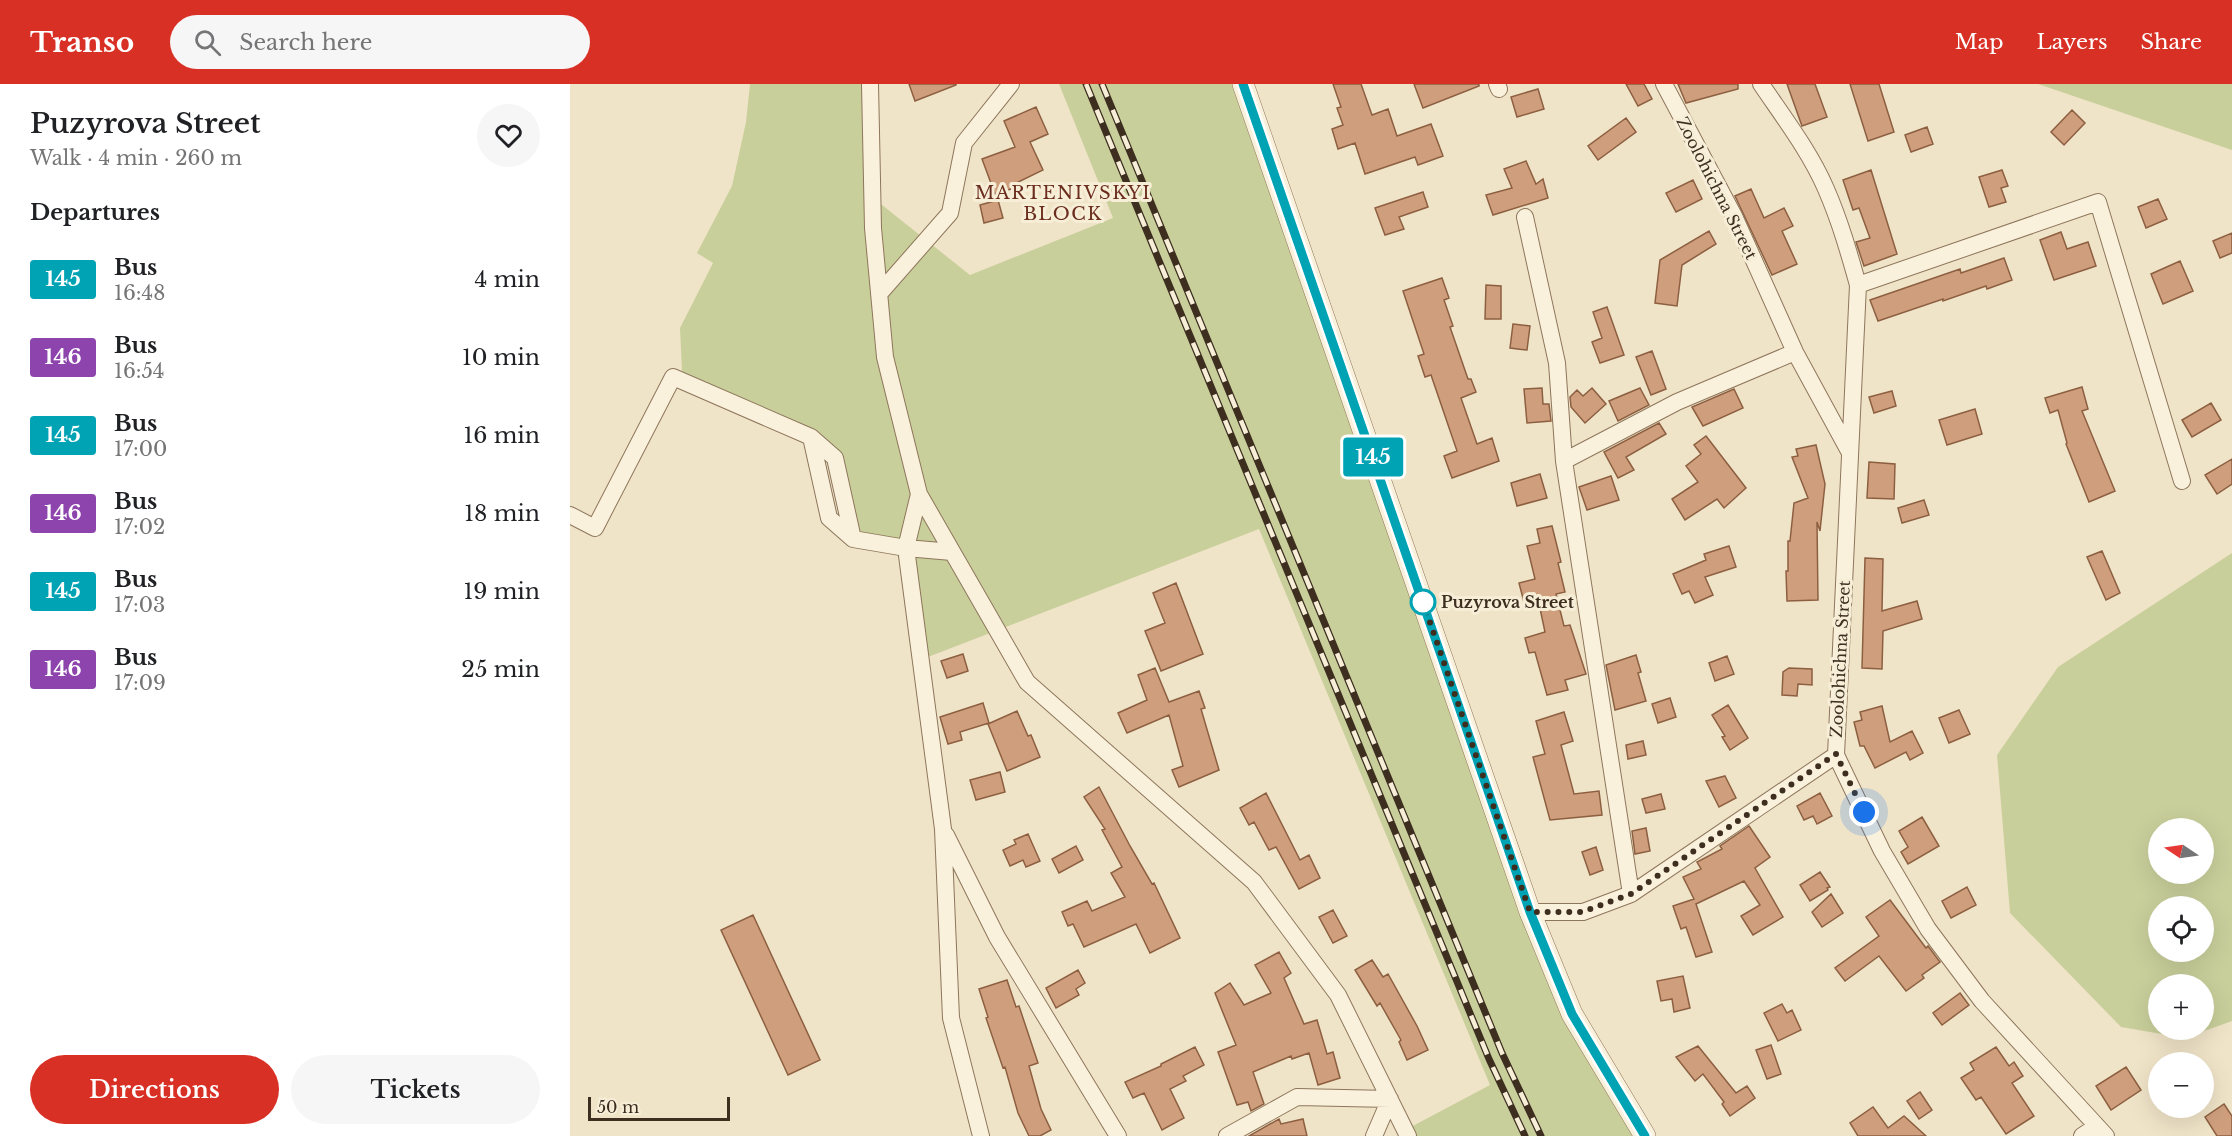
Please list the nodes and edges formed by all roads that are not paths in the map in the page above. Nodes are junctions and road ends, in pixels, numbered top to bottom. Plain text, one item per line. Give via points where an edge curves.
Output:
1 (870, 84) edge
2 (1011, 84) edge
3 (1243, 84) edge
4 (1664, 84) edge
5 (1761, 84) edge
6 (1525, 217) dead end
7 (1858, 285) junction
8 (879, 294) junction
9 (1795, 352) junction
10 (1850, 453) junction
11 (1564, 461) junction
12 (2182, 481) dead end
13 (920, 494) junction
14 (570, 515) edge
15 (906, 548) junction
16 (952, 552) junction
17 (1836, 754) junction
18 (943, 829) junction
19 (1631, 894) junction
20 (1530, 912) junction
21 (1390, 1099) junction
22 (2102, 1131) edge
23 (981, 1136) edge
24 (1118, 1136) edge
25 (1227, 1136) edge
26 (1374, 1136) edge
27 (1408, 1136) edge
28 (1645, 1136) edge
29 (2082, 1136) edge

1 - 8 street via 873,228
2 - 8 street via 964,143 950,213
3 - 20 street
4 - 9 street, Zoolohichna Street via 1734,216
5 - 7 street, Zoolohichna Street via 1801,142 1826,188
6 - 11 street via 1557,363
7 - 10 street, Zoolohichna Street
7 - 12 street via 2098,202
8 - 13 street via 885,357
9 - 10 street, Zoolohichna Street
9 - 11 street via 1677,402
10 - 17 street, Zoolohichna Street
11 - 19 street
13 - 15 street
13 - 16 street
14 - 15 street via 595,528 673,376 811,437 829,518 853,540
15 - 16 street
15 - 18 street
16 - 21 street via 1027,682 1254,882 1338,995
17 - 19 street
17 - 22 street, Zoolohichna Street via 1882,851 1928,929 1982,1001
18 - 23 street via 951,1018
18 - 24 street via 997,937
19 - 20 street via 1582,912
20 - 28 street via 1572,1014
21 - 25 street via 1297,1097
21 - 26 street
21 - 27 street
22 - 29 street

